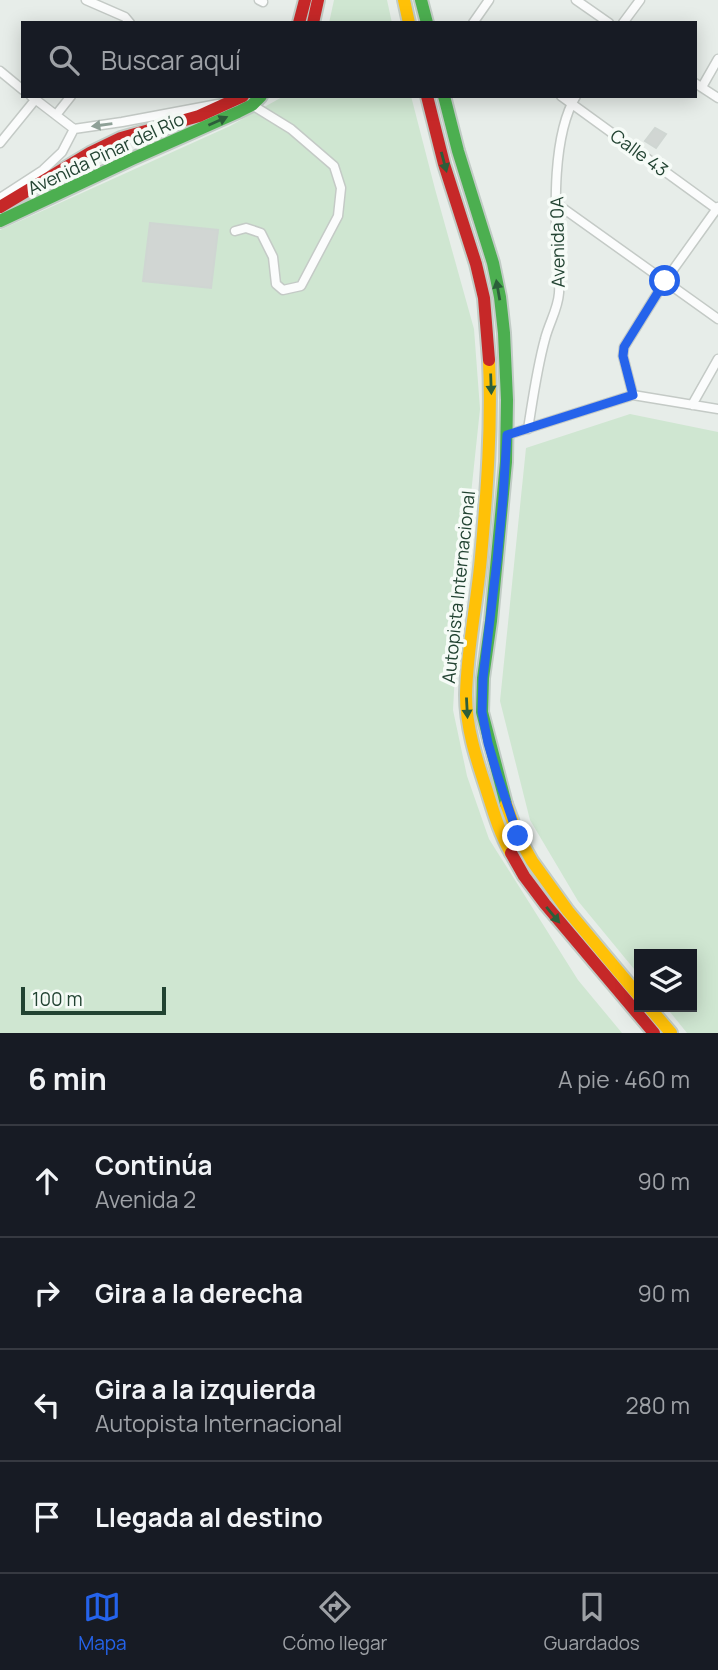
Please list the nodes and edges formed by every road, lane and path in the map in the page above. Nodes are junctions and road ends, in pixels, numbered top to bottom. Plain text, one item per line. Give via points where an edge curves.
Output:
1 (86, 0) edge
2 (305, 0) edge
3 (318, 0) edge
4 (404, 0) edge
5 (421, 0) edge
6 (489, 0) edge
7 (576, 0) edge
8 (640, 0) edge
9 (129, 21) edge
10 (300, 21) edge
11 (313, 21) edge
12 (409, 21) edge
13 (426, 21) edge
14 (474, 21) edge
15 (606, 21) edge
16 (624, 21) edge
17 (718, 59) edge
18 (0, 71) edge
19 (699, 85) edge
20 (21, 88) edge
21 (33, 98) edge
22 (69, 98) edge
23 (428, 98) edge
24 (445, 98) edge
25 (718, 98) edge
26 (250, 99) edge
27 (574, 100) edge
28 (56, 115) junction
29 (74, 129) junction
30 (123, 137) junction
31 (0, 143) edge
32 (84, 157) junction
33 (132, 159) junction
34 (93, 178) junction
35 (0, 198) edge
36 (557, 204) junction
37 (0, 207) edge
38 (718, 209) edge
39 (0, 221) edge
40 (235, 231) dead end
41 (665, 281) junction
42 (718, 319) edge
43 (718, 359) edge
44 (633, 395) junction
45 (692, 405) junction
46 (718, 409) edge
47 (528, 429) junction
48 (507, 435) junction
49 (634, 990) edge
50 (653, 1012) edge
51 (653, 1033) edge
52 (671, 1033) edge

1 - 9 street
2 - 10 main road
3 - 11 main road
4 - 12 main road
5 - 13 main road
6 - 14 street
7 - 15 street
8 - 16 street
17 - 19 street
18 - 20 street
19 - 25 street
21 - 28 street
21 - 31 street
22 - 28 street
23 -> 51 main road, Autopista Internacional via 476,264 488,333 490,450 467,680 474,751 499,829 522,872
48 -> 24 main road, Autopista Internacional via 499,289
26 -> 29 street
26 - 30 main road, Avenida Pinar del Río
33 -> 26 main road, Avenida Pinar del Río
26 - 40 street via 334,166 341,188 338,216 301,286 283,290 276,284 273,257 261,233 246,228
27 - 36 street, Avenida 0A via 560,146
27 - 38 street, Calle 43
28 - 29 street
29 - 35 street via 62,152 43,170
30 - 32 main road, Avenida Pinar del Río
30 - 33 main road via 117,150 124,159
32 - 34 main road via 93,156 100,162 100,171
32 - 37 main road, Avenida Pinar del Río
33 - 34 main road, Avenida Pinar del Río
34 - 39 main road, Avenida Pinar del Río
36 - 41 street
36 - 47 street, Avenida 0A via 557,309 542,352
38 - 41 street
41 - 42 street
41 - 44 street via 624,347
43 - 45 street
44 - 45 street
44 - 47 street
45 - 46 street
47 - 48 street
48 - 49 main road, Autopista Internacional via 483,678 482,712 488,743 518,836 532,862
50 - 52 main road

